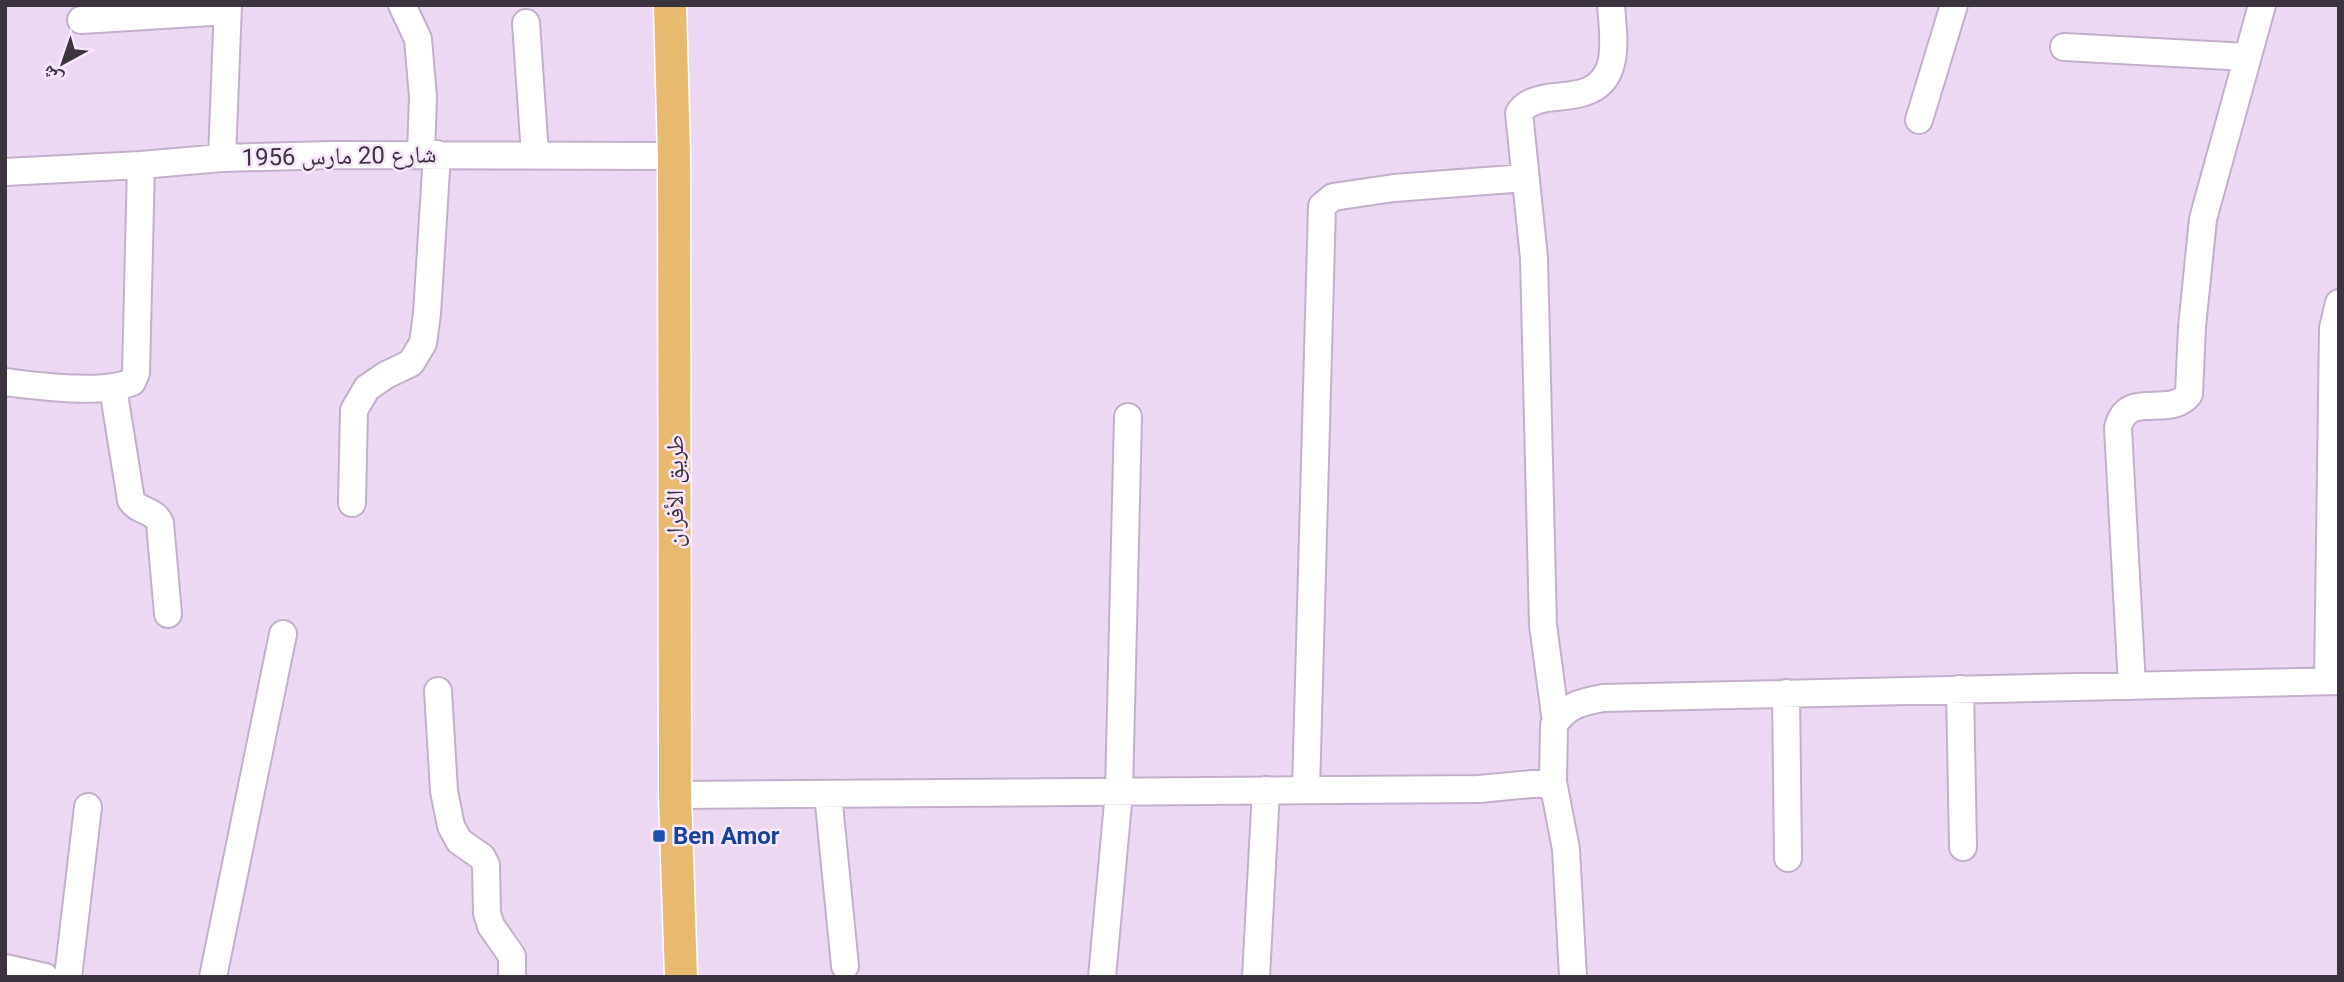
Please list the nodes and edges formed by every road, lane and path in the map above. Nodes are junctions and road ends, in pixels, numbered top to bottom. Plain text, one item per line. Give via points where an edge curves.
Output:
1 (402, 5) edge
2 (670, 5) edge
3 (1611, 5) edge
4 (1954, 5) edge
5 (2262, 5) edge
6 (228, 8) edge
7 (81, 20) dead end
8 (526, 23) dead end
9 (2064, 47) dead end
10 (2247, 57) junction
11 (1919, 120) dead end
12 (429, 154) junction
13 (535, 155) junction
14 (674, 156) junction
15 (222, 158) junction
16 (141, 165) junction
17 (5, 172) edge
18 (1525, 178) junction
19 (2339, 303) edge
20 (5, 382) edge
21 (113, 388) junction
22 (1128, 417) dead end
23 (352, 503) dead end
24 (168, 614) dead end
25 (283, 634) dead end
26 (2333, 681) edge
27 (2132, 686) junction
28 (1960, 690) junction
29 (438, 691) dead end
30 (1786, 693) junction
31 (1556, 722) junction
32 (1553, 782) junction
33 (1266, 790) junction
34 (1306, 790) junction
35 (1119, 792) junction
36 (828, 794) junction
37 (676, 795) junction
38 (88, 807) dead end
39 (1963, 847) dead end
40 (1787, 858) dead end
41 (845, 967) dead end
42 (5, 968) edge
43 (45, 977) edge
44 (68, 977) edge
45 (213, 977) edge
46 (512, 977) edge
47 (681, 977) edge
48 (1102, 977) edge
49 (1256, 977) edge
50 (1573, 977) edge

1 - 12 street via 418,38
2 - 14 main road, طريق الأفران
3 - 18 street via 1614,47 1601,83 1587,92 1537,100 1520,113
4 - 11 street
5 - 10 street
6 - 7 street
6 - 15 street
8 - 13 street
9 - 10 street
10 - 27 street via 2203,219 2189,394 2180,403 2128,410 2118,428
12 - 13 street, شارع 20 مارس 1956
12 - 15 street, شارع 20 مارس 1956
12 - 23 street via 423,343 411,363 367,388 354,410
13 - 14 street, شارع 20 مارس 1956
14 - 37 main road, طريق الأفران
15 - 16 street, شارع 20 مارس 1956
16 - 17 street, شارع 20 مارس 1956
16 - 21 street via 136,373 132,382
18 - 31 street via 1534,258 1543,625
18 - 34 street via 1394,188 1333,197 1322,206
19 - 26 street via 2333,328
20 - 21 street
21 - 24 street via 131,500 160,523
22 - 35 street
25 - 45 street
26 - 27 street
27 - 28 street
28 - 30 street
28 - 39 street
29 - 46 street via 451,826 459,842 486,865 487,913 512,956
30 - 31 street via 1603,698 1578,703
30 - 40 street
31 - 32 street
32 - 34 street via 1479,789
32 - 50 street via 1566,849
33 - 34 street
33 - 35 street
33 - 49 street
35 - 36 street
35 - 48 street
36 - 37 street
36 - 41 street
37 - 47 main road, طريق الأفران
38 - 44 street
42 - 43 street

